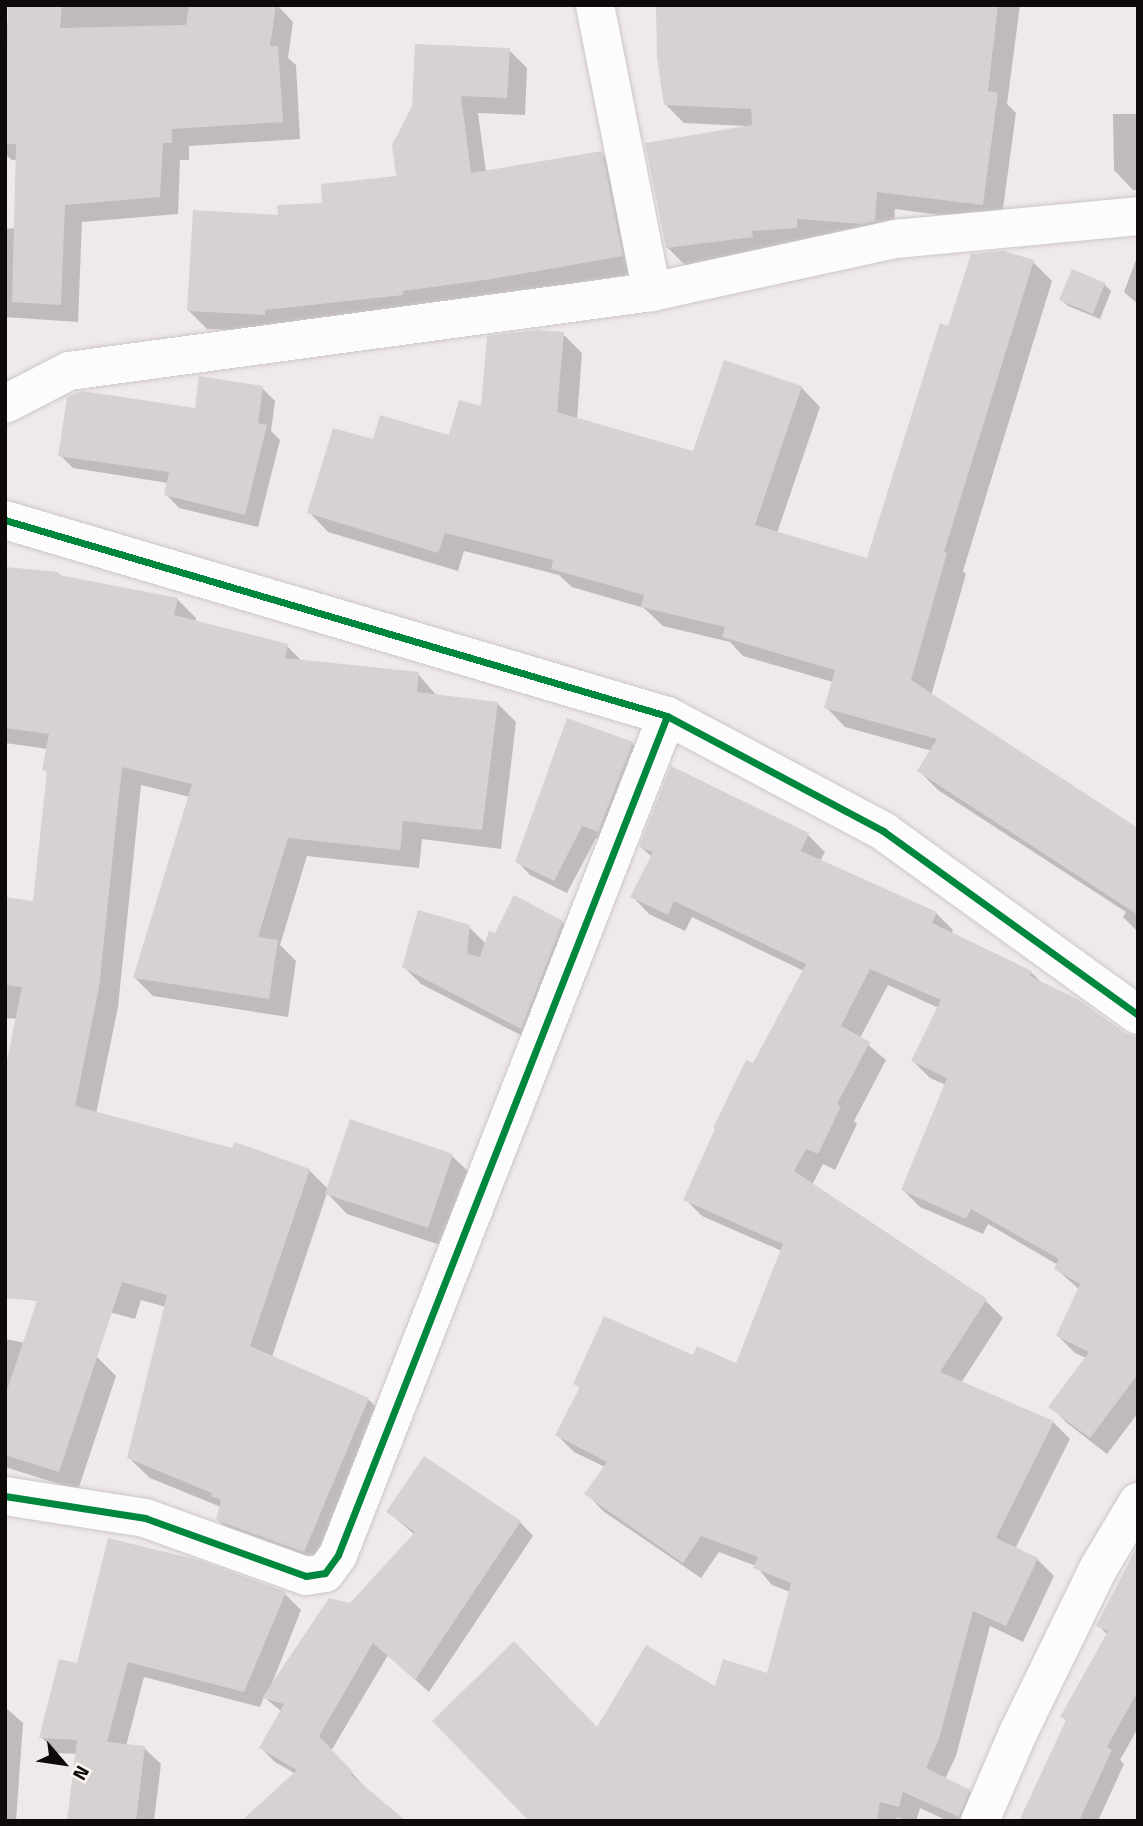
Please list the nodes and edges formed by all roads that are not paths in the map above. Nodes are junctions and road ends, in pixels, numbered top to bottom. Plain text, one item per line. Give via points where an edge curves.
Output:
1 (595, 5) edge
2 (1138, 216) edge
3 (652, 292) junction
4 (5, 404) edge
5 (5, 520) edge
6 (667, 716) junction
7 (1138, 1015) edge
8 (5, 1496) edge
9 (1138, 1502) edge
10 (980, 1821) edge

1 - 3 street
2 - 3 street via 895,239
3 - 4 street via 69,372
5 - 6 street
6 - 7 street via 883,831
6 - 8 street via 338,1555 325,1573 306,1576 145,1518
9 - 10 street via 1098,1569

